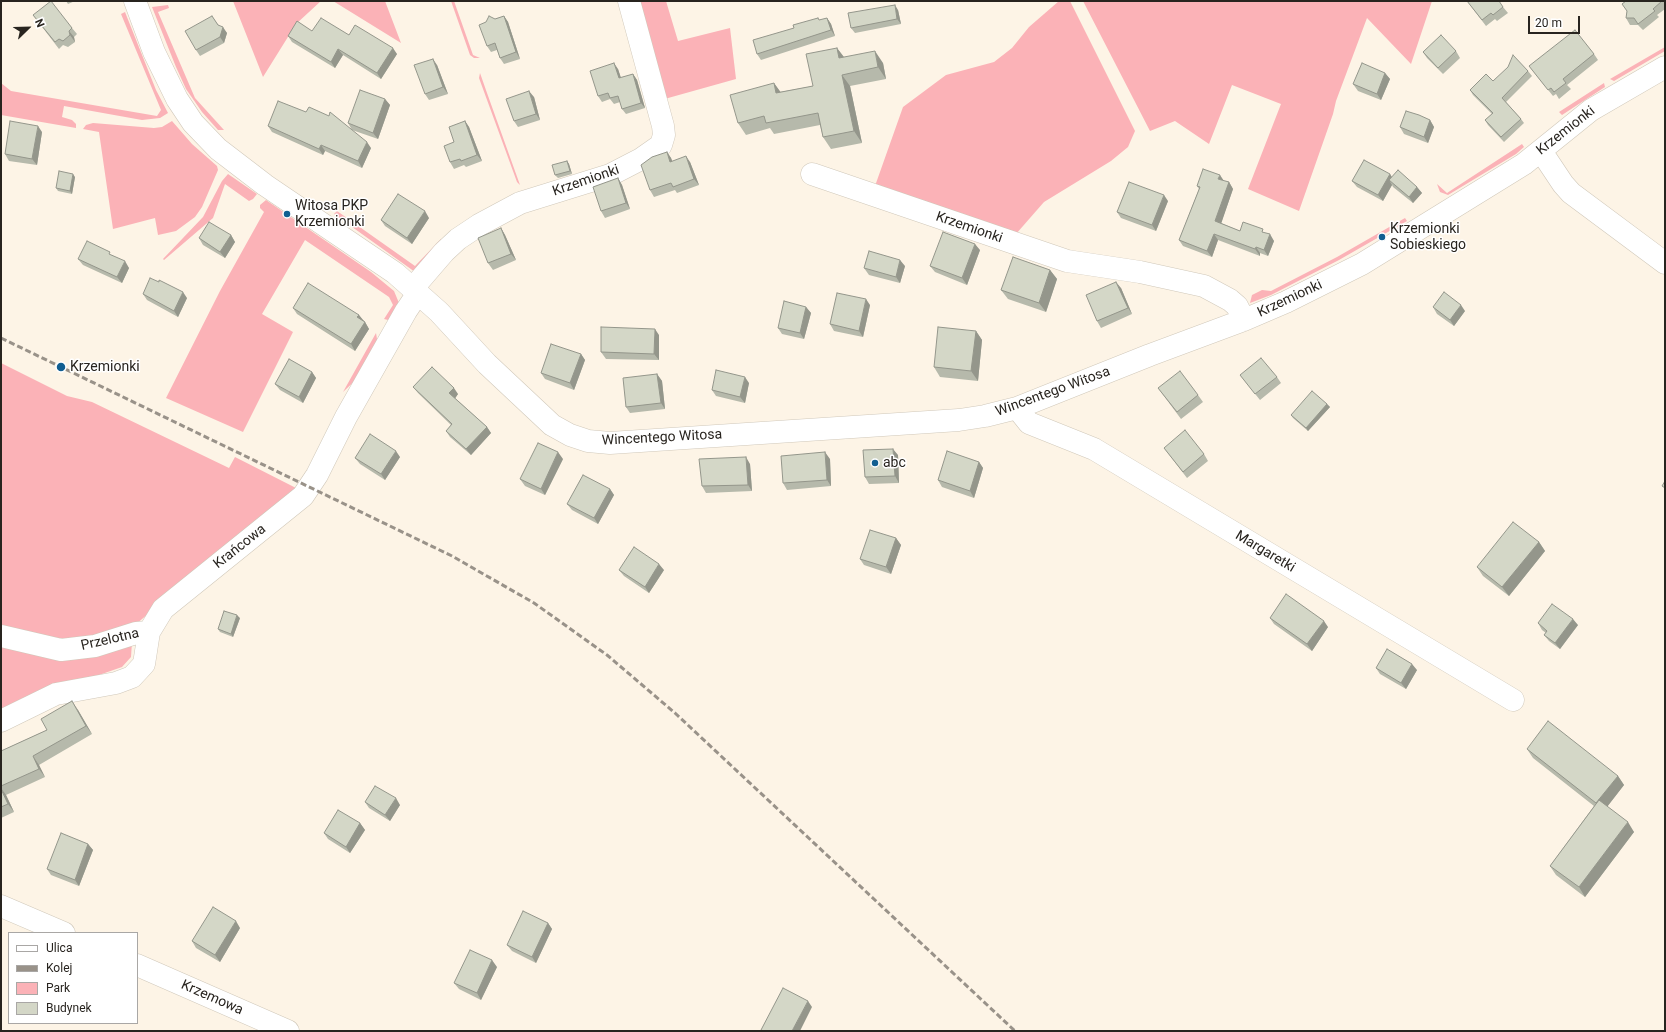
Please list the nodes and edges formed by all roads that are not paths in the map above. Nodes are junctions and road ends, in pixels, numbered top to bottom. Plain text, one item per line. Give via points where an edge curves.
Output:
1 (135, 1) edge
2 (629, 1) edge
3 (1665, 67) edge
4 (1541, 151) junction
5 (812, 174) dead end
6 (1665, 263) edge
7 (416, 290) junction
8 (1244, 320) junction
9 (1017, 408) junction
10 (149, 632) junction
11 (1, 636) edge
12 (1513, 700) dead end
13 (1, 721) edge
14 (1, 906) edge
15 (62, 932) edge
16 (138, 965) edge
17 (288, 1031) edge

1 - 7 street, Wincentego Witosa via 170,86 184,111 202,133 229,158 265,185 375,258
2 - 7 street, Krzemionki via 663,126 661,145 610,175 520,202 479,225 444,252
3 - 4 street, Krzemionki via 1591,110
4 - 6 street via 1572,193
4 - 8 street, Krzemionki via 1362,264
5 - 8 street, Krzemionki via 1067,261 1140,272 1204,286 1230,300 1237,306
7 - 9 street, Wincentego Witosa via 552,425 588,441 610,443 958,420
7 - 10 street, Krańcowa via 317,475 303,496 163,609
8 - 9 street, Wincentego Witosa
9 - 12 street, Margaretki via 1029,423 1094,450
10 - 11 street, Przelotna via 136,633 95,646 61,650
10 - 13 street, Krańcowa via 144,664 132,677 116,683 56,694
14 - 15 street
16 - 17 street, Krzemowa

